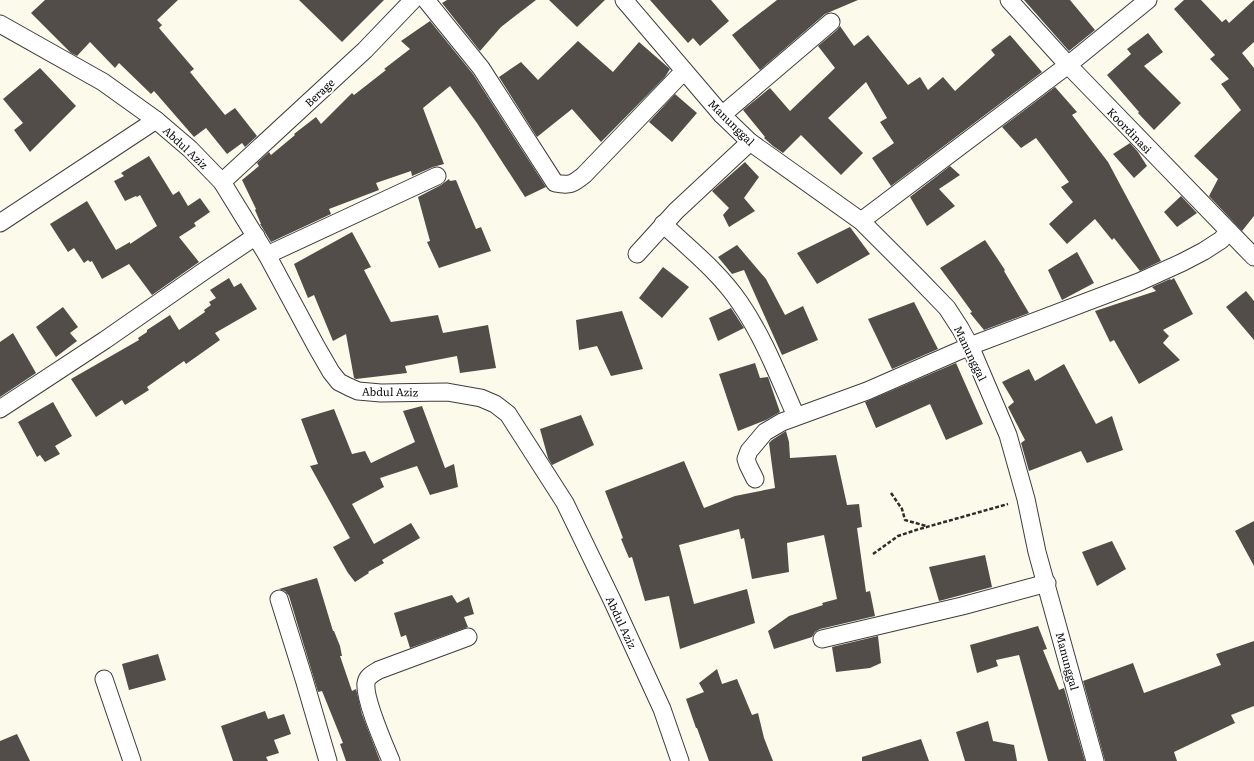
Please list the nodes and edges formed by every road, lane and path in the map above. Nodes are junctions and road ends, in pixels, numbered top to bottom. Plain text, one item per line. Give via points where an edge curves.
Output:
1 (413, 0) edge
2 (426, 0) edge
3 (624, 0) edge
4 (1009, 0) edge
5 (1148, 0) edge
6 (831, 22) dead end
7 (0, 24) edge
8 (1068, 65) junction
9 (684, 71) junction
10 (722, 115) junction
11 (156, 120) junction
12 (750, 142) junction
13 (436, 176) dead end
14 (222, 182) junction
15 (861, 221) junction
16 (0, 223) edge
17 (663, 224) junction
18 (1229, 231) junction
19 (256, 236) junction
20 (637, 254) dead end
21 (267, 256) junction
22 (1254, 257) edge
23 (970, 346) junction
24 (0, 409) edge
25 (796, 416) junction
26 (755, 479) dead end
27 (891, 493) dead end
28 (1026, 499) junction
29 (926, 527) junction
30 (874, 554) dead end
31 (1047, 583) junction
32 (279, 599) dead end
33 (468, 637) dead end
34 (822, 639) dead end
35 (104, 679) dead end
36 (132, 761) edge
37 (328, 761) edge
38 (390, 761) edge
39 (680, 761) edge
40 (1095, 761) edge

1 - 14 street, Berage via 365,50
2 - 9 street via 481,68 555,183 566,185 584,175
3 - 9 street, Manunggal
4 - 8 street, Koordinasi
5 - 8 street
6 - 10 street
7 - 11 street, Abdul Aziz via 103,82
8 - 15 street
8 - 18 street, Koordinasi
9 - 10 street, Manunggal
10 - 12 street, Manunggal
11 - 14 street, Abdul Aziz via 190,149
11 - 16 street
12 - 15 street, Manunggal
12 - 17 street
13 - 21 street
14 - 19 street, Abdul Aziz
15 - 23 street, Manunggal via 947,308
17 - 20 street
17 - 25 street via 712,270 740,303
18 - 22 street, Koordinasi
18 - 23 street via 1221,240 1204,251 1138,282
19 - 21 street, Abdul Aziz
19 - 24 street
21 - 39 street, Abdul Aziz via 316,346 339,382 358,391 447,392 481,398 508,414 565,503 662,709
23 - 25 street via 867,391
23 - 28 street, Manunggal via 1008,435
25 - 26 street via 766,432 749,451 746,459
27 - 29 path via 902,509 905,520
28 - 29 path
28 - 31 street, Manunggal
29 - 30 path via 898,536
31 - 34 street
31 - 40 street, Manunggal
32 - 37 street
33 - 38 street via 379,670 369,677 366,682 369,705
35 - 36 street

